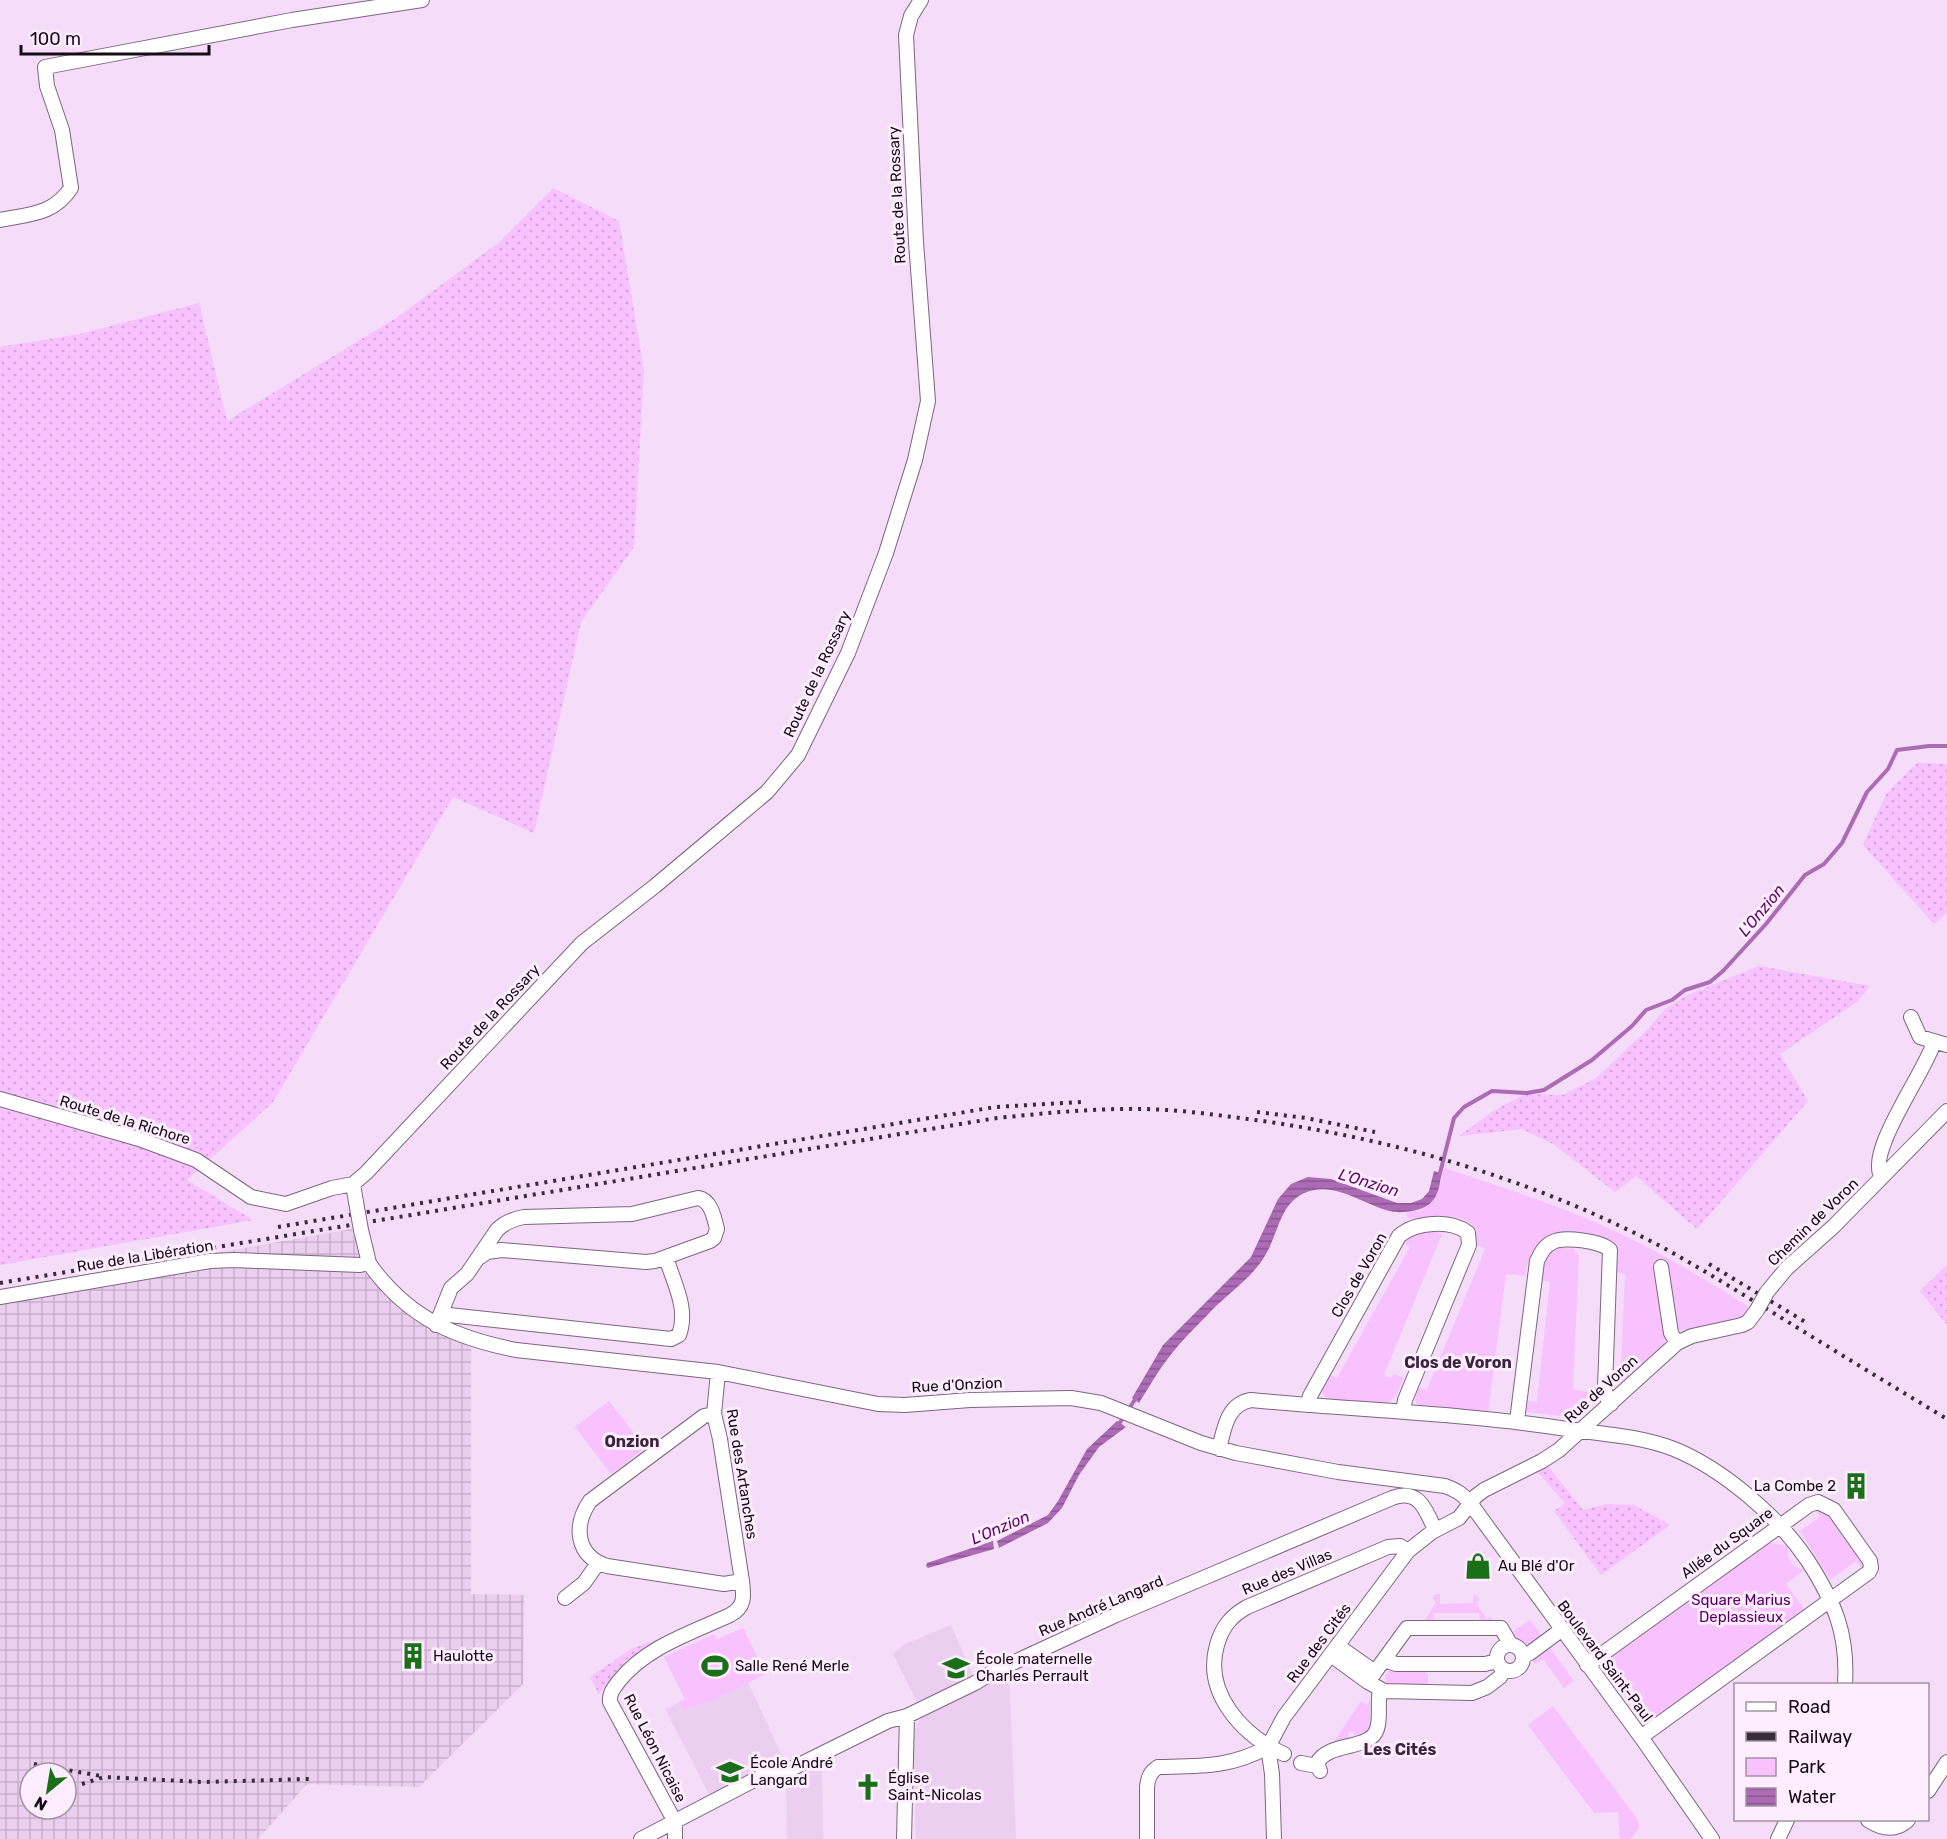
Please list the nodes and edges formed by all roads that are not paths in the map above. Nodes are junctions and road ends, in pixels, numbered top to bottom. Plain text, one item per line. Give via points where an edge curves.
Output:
1 (422, 0) edge
2 (921, 0) edge
3 (0, 220) edge
4 (1911, 1017) dead end
5 (1941, 1044) edge
6 (0, 1099) edge
7 (1947, 1110) edge
8 (1882, 1177) junction
9 (353, 1184) junction
10 (480, 1257) junction
11 (666, 1257) junction
12 (369, 1263) junction
13 (1661, 1267) dead end
14 (0, 1297) edge
15 (1757, 1310) joint
16 (437, 1322) junction
17 (1677, 1343) junction
18 (718, 1372) junction
19 (1611, 1404) junction
20 (1308, 1405) junction
21 (1403, 1411) junction
22 (714, 1414) junction
23 (1517, 1421) junction
24 (1581, 1431) junction
25 (1219, 1449) junction
26 (1470, 1503) junction
27 (1780, 1525) junction
28 (1435, 1530) junction
29 (1408, 1551) junction
30 (598, 1563) junction
31 (742, 1581) junction
32 (565, 1598) dead end
33 (1830, 1599) junction
34 (1561, 1630) junction
35 (1511, 1645) junction
36 (1334, 1651) junction
37 (1523, 1656) junction
38 (1384, 1660) junction
39 (1587, 1665) junction
40 (1500, 1666) junction
41 (1432, 1678) junction
42 (1374, 1681) junction
43 (1845, 1683) edge
44 (907, 1716) junction
45 (1641, 1737) junction
46 (1268, 1747) junction
47 (1284, 1754) dead end
48 (1947, 1762) edge
49 (1301, 1763) dead end
50 (1929, 1789) edge
51 (1787, 1821) edge
52 (1870, 1821) edge
53 (1907, 1821) edge
54 (675, 1822) junction
55 (641, 1839) edge
56 (675, 1839) edge
57 (904, 1839) edge
58 (1147, 1839) edge
59 (1274, 1839) edge
60 (1712, 1839) edge
61 (1778, 1839) edge

1 - 3 street via 292,20 45,67 72,188 63,201 47,211
2 - 9 street, Route de la Rossary via 911,16 906,36 928,401 915,460 886,553 848,653 798,755 767,792 582,943
4 - 5 street, Chemin de Voron via 1920,1037
5 - 8 street, Chemin de Voron via 1893,1120 1880,1157
6 - 9 street, Route de la Richore via 139,1139 196,1160 251,1197 286,1204
7 - 8 street, Chemin de Voron
8 - 15 street, Chemin de Voron, bridge via 1787,1268
9 - 12 street, Rue d'Onzion, bridge
10 - 11 street via 502,1250 636,1262
10 - 11 street via 503,1223 513,1219 634,1214 703,1198 717,1229 714,1238
10 - 16 street via 454,1284
11 - 16 street via 682,1309 681,1328 675,1338 449,1315
12 - 14 street, Rue de la Libération via 210,1261
12 - 16 street, Rue d'Onzion via 388,1286
13 - 17 street via 1671,1333
15 - 17 street, Rue de Voron via 1742,1325
16 - 18 street, Rue d'Onzion via 466,1338 516,1350
17 - 19 street, Rue de Voron
18 - 22 street, Rue des Artanches
18 - 25 street, Rue d'Onzion via 878,1404 1063,1398 1101,1403
19 - 23 street via 1605,1388 1610,1250 1604,1245 1557,1240 1546,1246 1537,1261
19 - 24 street, Rue de Voron
20 - 21 street
20 - 21 street, Clos de Voron via 1399,1236 1418,1226 1457,1226 1468,1233 1469,1245
20 - 25 street via 1251,1400 1240,1403 1228,1416
21 - 23 street
22 - 30 street via 704,1416 590,1502 580,1518 579,1536 583,1547
22 - 31 street, Rue des Artanches
23 - 24 street
24 - 26 street, Rue de Voron via 1542,1461 1492,1485
24 - 27 street via 1642,1439 1676,1450 1740,1489
25 - 26 street, Rue d'Onzion via 1338,1472 1445,1486
26 - 28 street, Rue des Cités via 1459,1518
26 - 34 street, Boulevard Saint-Paul
27 - 33 street
27 - 33 street, Allée du Square via 1809,1505 1823,1503 1834,1510 1870,1561 1869,1572
27 - 39 street, Allée du Square
28 - 29 street, Rue des Cités
28 - 44 street, Rue André Langard via 1419,1500 1399,1496 1116,1615 991,1672
29 - 36 street, Rue des Cités
29 - 46 street, Rue des Villas via 1400,1546 1388,1547 1247,1607 1226,1623 1215,1651 1217,1687 1235,1718
30 - 31 street via 724,1584
30 - 32 street via 589,1578
31 - 54 street, Rue Léon Nicaise via 743,1603 737,1611 640,1659 610,1694 610,1702
33 - 43 street via 1844,1644
33 - 45 street, Allée du Square
34 - 37 street
34 - 39 street, Boulevard Saint-Paul
35 - 37 street
35 - 38 street via 1501,1628 1407,1628
35 - 40 street via 1499,1650
36 - 42 street
36 - 46 street, Rue des Cités via 1284,1717
37 - 40 street via 1518,1668 1512,1671
38 - 41 street
38 - 42 street
39 - 45 street, Boulevard Saint-Paul
40 - 41 street via 1485,1664
40 - 41 street via 1500,1677 1478,1692
41 - 42 street
42 - 49 street via 1376,1733 1324,1754 1318,1760 1318,1769
44 - 54 street, Rue André Langard via 888,1721 791,1769 758,1778
44 - 57 street
45 - 60 street, Boulevard Saint-Paul
46 - 47 street, Rue des Villas
46 - 58 street via 1224,1764 1153,1770 1147,1787
46 - 59 street
48 - 50 street
51 - 61 street
52 - 53 street via 1885,1828 1902,1826
54 - 55 street, Rue André Langard
54 - 56 street

